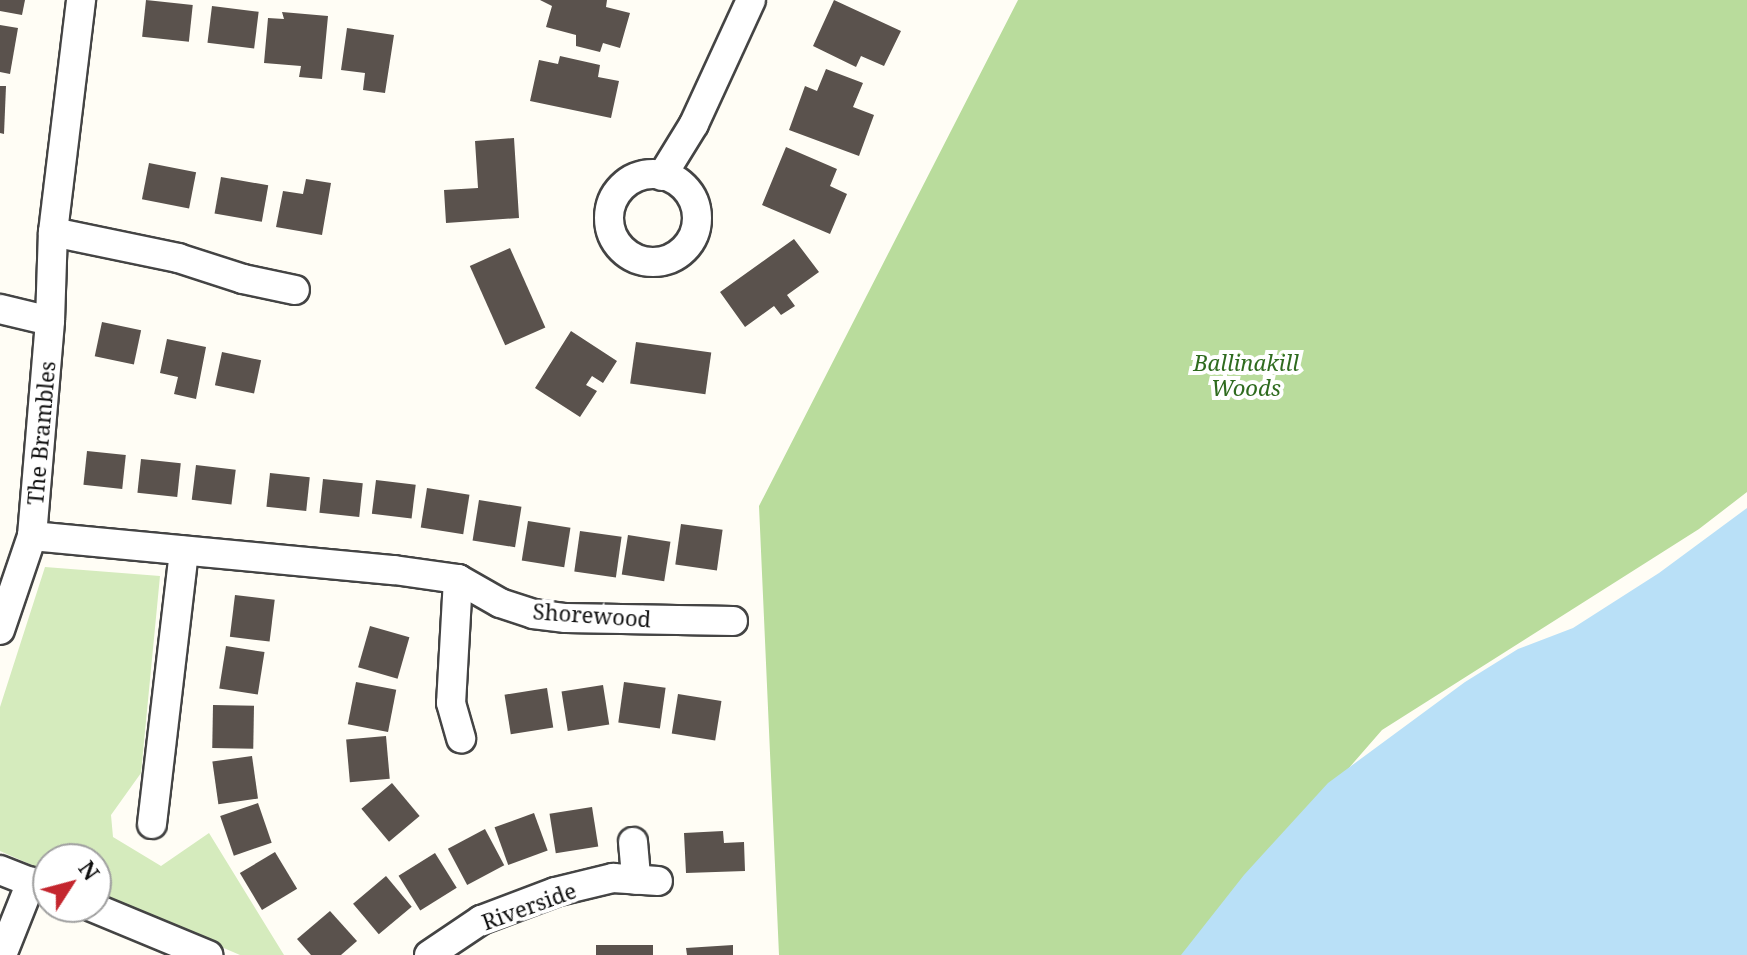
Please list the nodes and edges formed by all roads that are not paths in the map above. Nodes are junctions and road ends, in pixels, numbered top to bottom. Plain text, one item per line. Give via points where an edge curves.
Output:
1 (81, 0) edge
2 (751, 0) edge
3 (662, 176) dead end
4 (53, 232) junction
5 (295, 290) dead end
6 (0, 309) edge
7 (50, 321) junction
8 (32, 536) junction
9 (184, 551) junction
10 (458, 579) junction
11 (733, 621) dead end
12 (0, 630) edge
13 (461, 739) dead end
14 (152, 824) dead end
15 (633, 842) dead end
16 (0, 870) edge
17 (32, 883) edge
18 (32, 901) edge
19 (112, 915) edge
20 (2, 955) edge
21 (208, 955) edge
22 (429, 955) edge

1 - 4 street, The Brambles
2 - 3 street via 694,124
4 - 5 street
4 - 7 street, The Brambles
6 - 7 street
7 - 8 street, The Brambles
8 - 9 street, Shorewood
8 - 12 street, The Brambles
9 - 10 street, Shorewood
9 - 14 street
10 - 11 street, Shorewood via 533,614
10 - 13 street via 451,703
15 - 22 street, Riverside via 647,880 613,878 555,892 481,920
16 - 17 street
18 - 20 street
19 - 21 street

